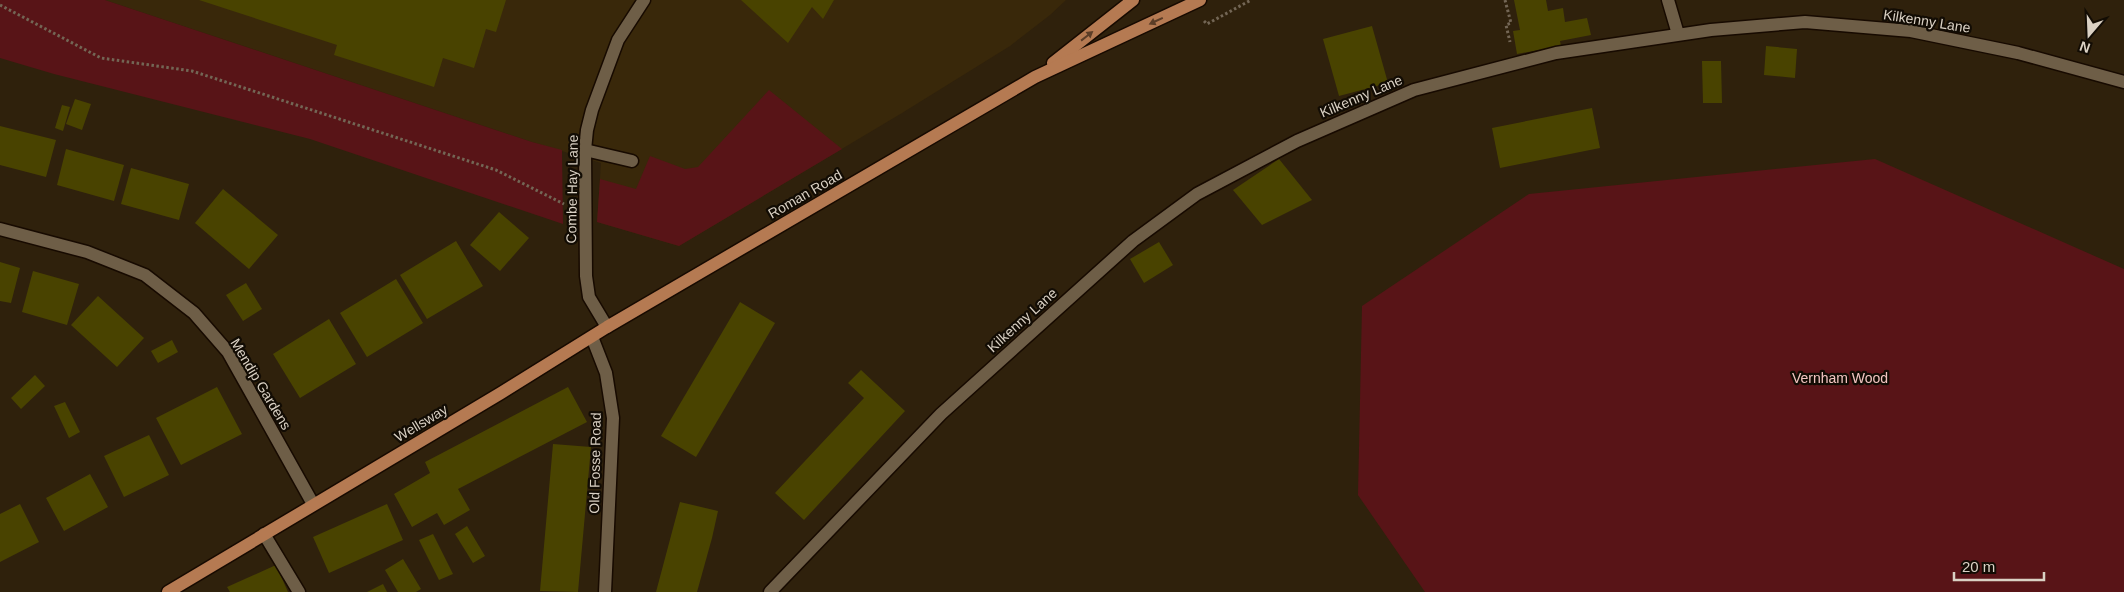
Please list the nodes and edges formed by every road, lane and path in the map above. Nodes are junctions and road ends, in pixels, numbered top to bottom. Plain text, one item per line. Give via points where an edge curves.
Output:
1 (644, 0) edge
2 (1133, 0) edge
3 (1200, 0) edge
4 (1251, 0) edge
5 (1505, 0) edge
6 (1668, 0) edge
7 (0, 6) edge
8 (1207, 24) dead end
9 (1678, 34) junction
10 (1515, 63) junction
11 (1035, 77) junction
12 (2124, 82) edge
13 (585, 150) junction
14 (632, 161) dead end
15 (585, 218) junction
16 (0, 228) edge
17 (606, 327) junction
18 (592, 337) junction
19 (313, 504) junction
20 (264, 534) junction
21 (168, 592) edge
22 (299, 592) edge
23 (605, 592) edge
24 (770, 592) edge

1 - 13 street, Combe Hay Lane via 618,40 592,110
11 -> 2 main road, Roman Road
3 -> 11 main road, Roman Road
4 - 8 path
5 - 10 path via 1511,23 1506,25
6 - 9 street
7 - 15 path via 101,58 192,71 496,170 561,202
9 - 10 street, Kilkenny Lane via 1556,53
9 - 12 street, Kilkenny Lane via 1805,22 1912,31 2018,53
10 - 24 street, Kilkenny Lane via 1414,90 1297,141 1197,194 1133,241 941,414
11 - 17 main road, Roman Road
13 - 14 street
13 - 15 street, Combe Hay Lane
15 - 17 street, Combe Hay Lane via 589,297
16 - 19 street, Mendip Gardens via 87,252 145,275 194,313 228,352
17 - 18 main road, Roman Road
18 - 19 main road, Wellsway
18 - 23 street, Old Fosse Road via 606,373 613,418
19 - 20 main road, Wellsway
20 - 21 main road, Wellsway
20 - 22 street

